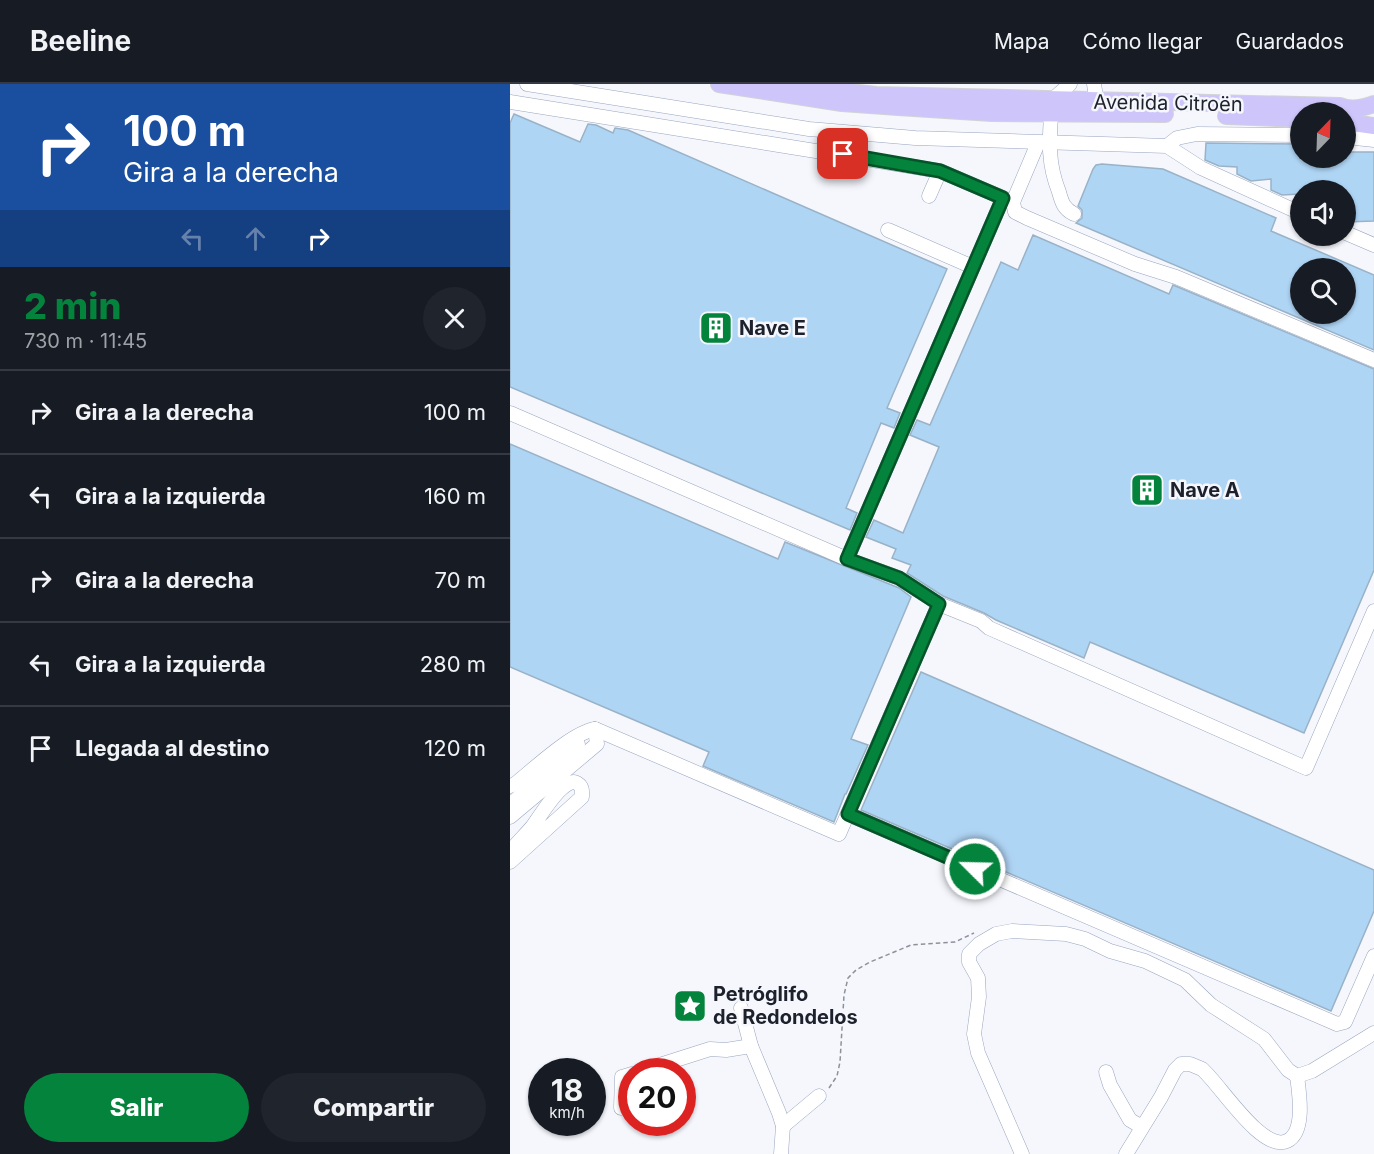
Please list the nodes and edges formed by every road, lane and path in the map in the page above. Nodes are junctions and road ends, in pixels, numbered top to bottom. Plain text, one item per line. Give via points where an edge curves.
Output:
1 (527, 84) edge
2 (719, 84) edge
3 (781, 84) edge
4 (1070, 84) edge
5 (1094, 84) edge
6 (1374, 98) edge
7 (510, 102) edge
8 (1356, 103) edge
9 (1374, 104) edge
10 (1052, 107) junction
11 (1097, 108) junction
12 (1356, 110) edge
13 (1290, 119) edge
14 (1290, 119) edge
15 (1356, 120) edge
16 (1374, 121) edge
17 (1356, 124) edge
18 (1374, 126) edge
19 (1356, 129) edge
20 (1290, 135) edge
21 (1374, 140) edge
22 (1043, 143) junction
23 (1167, 146) junction
24 (940, 171) junction
25 (929, 196) dead end
26 (1008, 200) junction
27 (1290, 208) edge
28 (1074, 214) dead end
29 (888, 230) dead end
30 (1356, 237) edge
31 (1374, 245) edge
32 (973, 267) junction
33 (1374, 360) edge
34 (510, 413) edge
35 (847, 559) junction
36 (939, 604) junction
37 (1374, 611) edge
38 (596, 729) junction
39 (510, 786) edge
40 (510, 805) edge
41 (848, 814) junction
42 (510, 817) edge
43 (510, 849) edge
44 (510, 863) edge
45 (980, 932) dead end
46 (1374, 956) edge
47 (741, 1008) dead end
48 (1374, 1034) edge
49 (751, 1046) junction
50 (682, 1058) edge
51 (1106, 1072) dead end
52 (1297, 1076) junction
53 (819, 1096) joint
54 (783, 1126) junction
55 (1142, 1127) junction
56 (782, 1154) edge
57 (1022, 1154) edge
58 (1126, 1154) edge

1 - 22 street via 809,129
2 - 10 main road via 842,103 981,112
3 - 10 main road, Avenida Citroën
4 - 10 street
5 - 11 street
6 - 8 main road
7 - 24 street
9 - 12 main road
10 - 11 main road, Avenida Citroën
10 - 22 street
11 - 13 main road, Avenida Citroën
11 - 14 main road, Avenida Citroën
15 - 16 main road
17 - 18 main road
19 - 21 street
20 - 23 street via 1197,134 1177,138
22 - 23 street
22 - 26 street
22 - 28 street via 1065,209
23 - 27 street via 1201,168
24 - 25 street
24 - 26 street
26 - 32 street
26 - 33 street via 1015,212 1026,218
29 - 32 street
30 - 31 street
32 - 35 street
34 - 35 street
35 - 36 street via 899,578
36 - 37 street via 1306,768
36 - 41 street
38 - 39 street via 586,730
38 - 40 street
38 - 41 street via 839,834
38 - 42 street via 597,744
41 - 46 street via 1337,1024 1345,1022
43 - 44 street via 566,784 578,784 582,797
45 - 53 path via 955,942 911,945 870,962 848,978 837,1076
47 - 49 street
48 - 52 street
49 - 50 street via 710,1049
49 - 54 street
51 - 55 street via 1130,1120
52 - 55 street via 1299,1119 1295,1134 1286,1142 1275,1142 1257,1131 1208,1073 1190,1064 1181,1064 1174,1070
52 - 57 street via 1264,1039 1211,1005 1185,980 1145,961 1066,934 996,934 969,954 978,978 974,1034 978,1053
53 - 54 street
54 - 56 street
55 - 58 street

